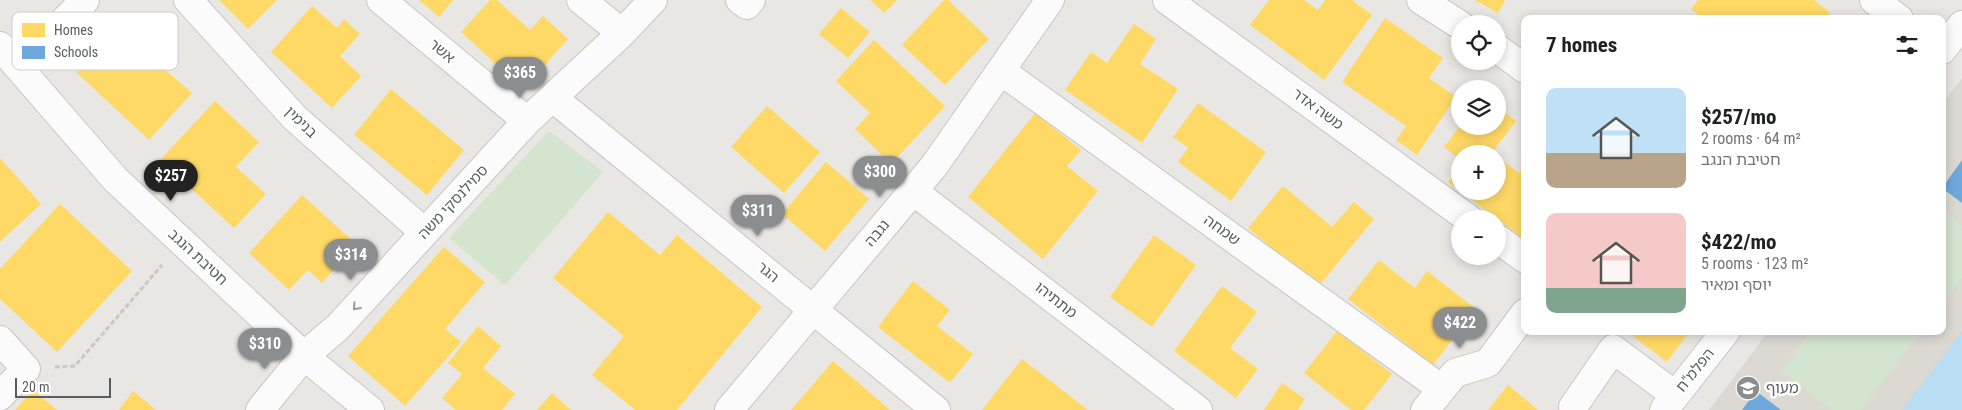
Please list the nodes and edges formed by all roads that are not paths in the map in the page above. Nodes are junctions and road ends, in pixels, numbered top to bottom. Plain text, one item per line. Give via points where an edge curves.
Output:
1 (85, 0) edge
2 (188, 0) edge
3 (381, 0) edge
4 (581, 0) edge
5 (653, 0) edge
6 (740, 0) edge
7 (751, 0) edge
8 (1050, 0) edge
9 (1167, 0) edge
10 (1421, 0) edge
11 (1874, 0) edge
12 (73, 12) edge
13 (1894, 15) edge
14 (1451, 18) edge
15 (1962, 25) edge
16 (622, 33) junction
17 (1946, 45) edge
18 (0, 46) edge
19 (1506, 55) edge
20 (12, 61) edge
21 (1521, 66) edge
22 (20, 70) edge
23 (1001, 71) junction
24 (553, 98) junction
25 (527, 121) junction
26 (913, 191) junction
27 (1457, 210) edge
28 (424, 232) junction
29 (1506, 245) edge
30 (1521, 256) edge
31 (814, 309) junction
32 (1521, 318) edge
33 (1723, 335) edge
34 (0, 340) edge
35 (304, 356) junction
36 (1442, 389) junction
37 (0, 396) edge
38 (1669, 403) edge
39 (1573, 407) dead end
40 (260, 410) edge
41 (370, 410) edge
42 (729, 410) edge
43 (936, 410) edge
44 (1198, 410) edge
45 (1426, 410) edge

1 - 12 street
2 - 28 street, בנימין via 295,118
3 - 25 street, אשר
4 - 16 street
5 - 16 street, סמילנסקי משה
6 - 7 street via 747,5
8 - 23 street, נגבה
9 - 27 street, משה אדר
10 - 14 street
11 - 13 street
15 - 17 street
16 - 24 street, סמילנסקי משה
18 - 20 street, חטיבת הנגב
19 - 21 street
22 - 35 street, חטיבת הנגב via 115,179
23 - 26 street, נגבה
23 - 36 street, שמחה
24 - 25 street, סמילנסקי משה
24 - 31 street, הגר
25 - 28 street, סמילנסקי משה
26 - 31 street, נגבה
26 - 44 street, מתתיהו
28 -> 35 street, סמילנסקי משה via 338,327
29 - 30 street
31 - 42 street, נגבה
31 - 43 street, הגר
32 - 36 street via 1488,363 1455,373
33 - 38 street, הפלמ"ח
34 - 37 street via 26,368
35 - 40 street, סמילנסקי משה
35 - 41 street, חטיבת הנגב
36 - 45 street
38 - 39 street via 1613,349

